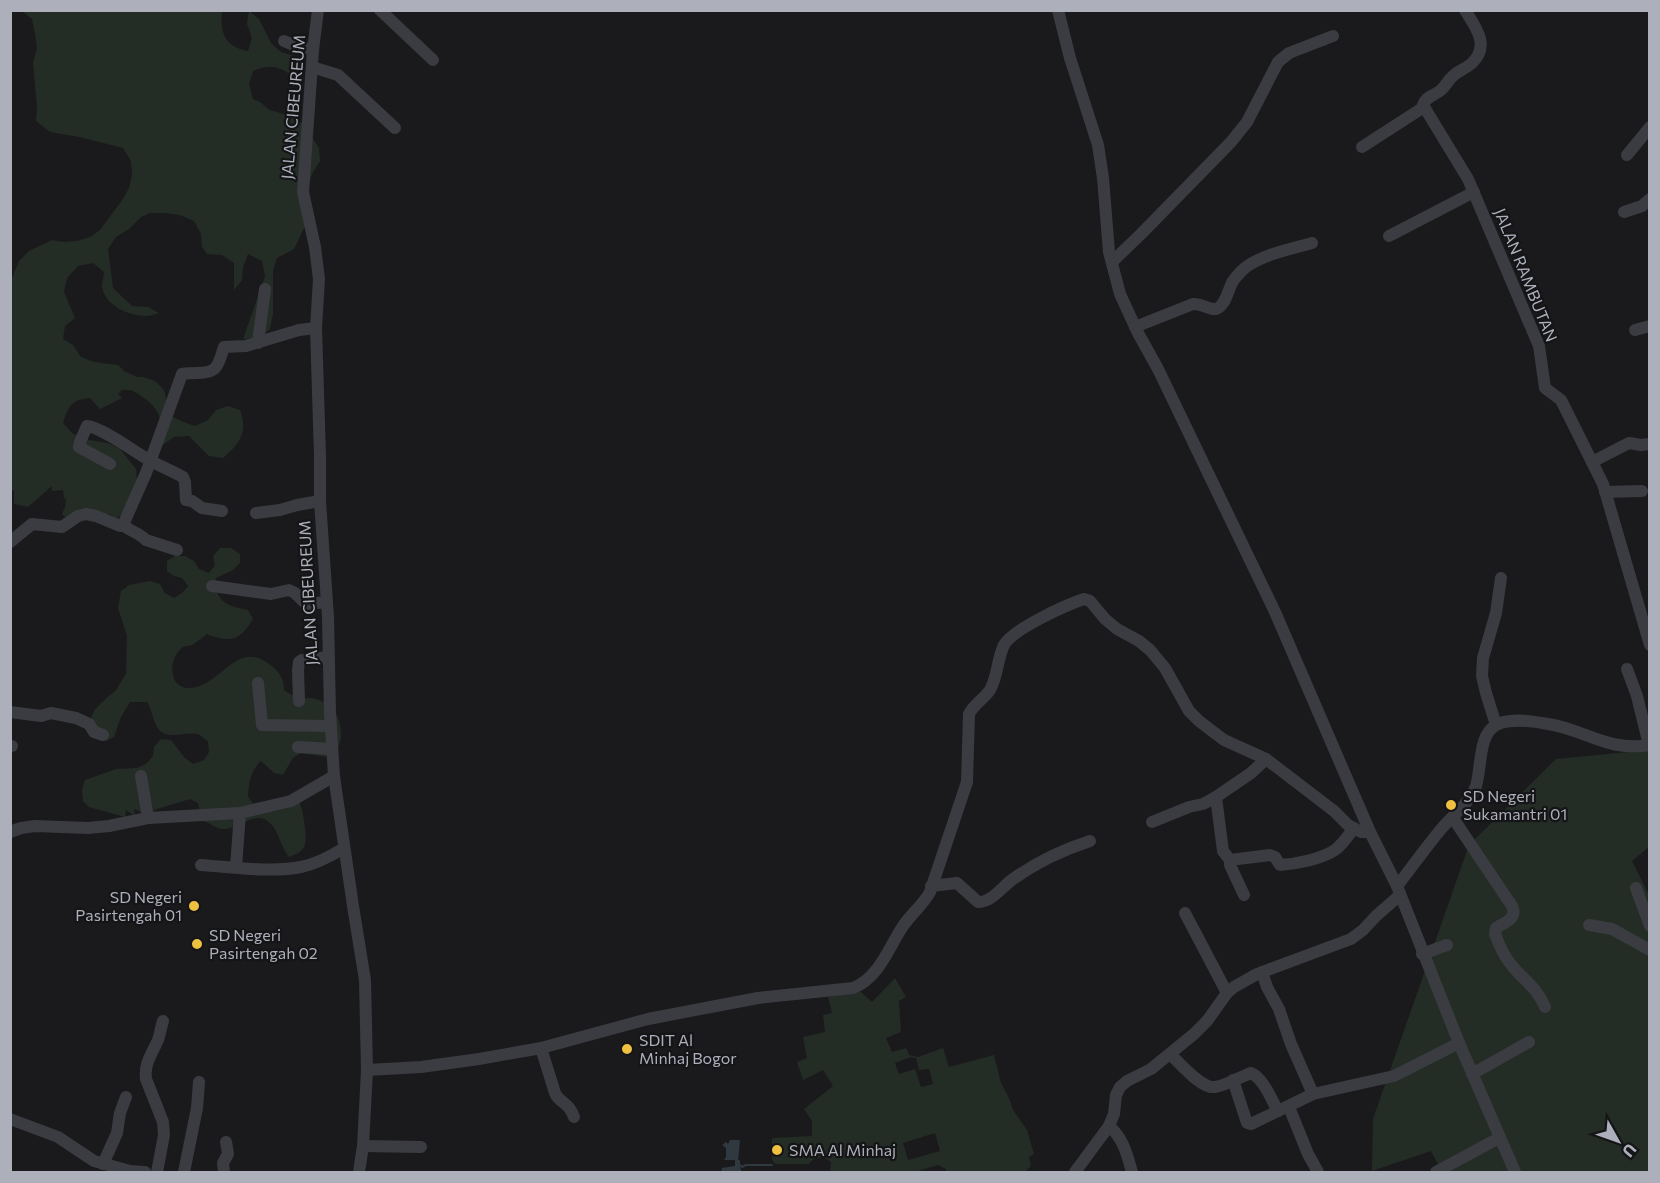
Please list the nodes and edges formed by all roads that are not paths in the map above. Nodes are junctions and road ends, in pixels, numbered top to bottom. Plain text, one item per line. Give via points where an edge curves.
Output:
1 (318, 10) edge
2 (380, 10) edge
3 (1058, 10) edge
4 (1465, 10) edge
5 (1333, 36) dead end
6 (284, 41) dead end
7 (313, 50) junction
8 (433, 60) dead end
9 (312, 67) junction
10 (1424, 107) junction
11 (1650, 127) edge
12 (394, 128) dead end
13 (1362, 147) dead end
14 (1627, 155) dead end
15 (1474, 192) junction
16 (1650, 199) edge
17 (1624, 212) dead end
18 (1389, 236) dead end
19 (1312, 243) dead end
20 (1112, 262) junction
21 (265, 289) dead end
22 (1650, 326) edge
23 (1135, 327) junction
24 (316, 328) junction
25 (1635, 330) dead end
26 (258, 343) junction
27 (1650, 444) edge
28 (151, 461) junction
29 (1593, 462) junction
30 (110, 464) dead end
31 (1642, 491) dead end
32 (1605, 492) junction
33 (320, 501) junction
34 (222, 511) dead end
35 (256, 513) dead end
36 (123, 525) junction
37 (10, 542) edge
38 (177, 550) dead end
39 (1501, 578) dead end
40 (212, 586) dead end
41 (327, 602) junction
42 (1650, 645) edge
43 (328, 657) junction
44 (1627, 669) dead end
45 (258, 683) dead end
46 (299, 701) dead end
47 (10, 712) edge
48 (1496, 725) junction
49 (331, 726) junction
50 (103, 735) dead end
51 (1649, 745) edge
52 (298, 747) dead end
53 (332, 749) junction
54 (1266, 759) junction
55 (141, 776) dead end
56 (334, 776) junction
57 (1216, 797) junction
58 (240, 813) junction
59 (148, 818) junction
60 (1453, 818) junction
61 (1152, 822) dead end
62 (1354, 828) junction
63 (12, 829) edge
64 (1370, 832) junction
65 (1090, 841) dead end
66 (344, 848) junction
67 (1230, 860) junction
68 (201, 865) dead end
69 (236, 867) junction
70 (931, 886) junction
71 (1635, 888) dead end
72 (1398, 890) junction
73 (1244, 895) dead end
74 (1185, 913) dead end
75 (1589, 925) dead end
76 (1650, 926) edge
77 (1447, 945) dead end
78 (1650, 950) edge
79 (1422, 954) junction
80 (1262, 972) junction
81 (1227, 993) junction
82 (1545, 1007) dead end
83 (163, 1021) dead end
84 (1529, 1042) dead end
85 (1459, 1043) junction
86 (541, 1048) junction
87 (1170, 1054) junction
88 (368, 1070) junction
89 (1472, 1074) junction
90 (1233, 1080) junction
91 (199, 1082) dead end
92 (1313, 1094) junction
93 (126, 1097) dead end
94 (1284, 1109) junction
95 (574, 1117) dead end
96 (10, 1119) edge
97 (1110, 1126) junction
98 (1499, 1138) junction
99 (226, 1142) dead end
100 (363, 1146) junction
101 (421, 1147) dead end
102 (108, 1168) edge
103 (145, 1173) edge
104 (157, 1173) edge
105 (184, 1173) edge
106 (224, 1173) edge
107 (359, 1173) edge
108 (1075, 1173) edge
109 (1132, 1173) edge
110 (1318, 1173) edge
111 (1436, 1173) edge
112 (1515, 1173) edge

1 - 7 street, JALAN CIBEUREUM
2 - 8 street
3 - 20 street via 1098,145
4 - 10 street via 1480,38 1478,55 1426,99
5 - 20 street via 1289,53 1278,62 1247,122 1231,142
6 - 7 street
7 - 9 street, JALAN CIBEUREUM
9 - 12 street via 338,75
9 - 24 street, JALAN CIBEUREUM via 303,192 318,264
10 - 13 street
10 - 15 street, JALAN RAMBUTAN
11 - 14 street
15 - 18 street
15 - 29 street, JALAN RAMBUTAN via 1539,346 1544,387 1561,400
16 - 17 street
19 - 23 street via 1246,267 1216,309 1193,304
20 - 23 street via 1120,294
21 - 26 street
22 - 25 street
23 - 64 street via 1275,612
24 - 26 street
24 - 33 street, JALAN CIBEUREUM
26 - 28 street via 224,347 214,371 183,374
27 - 29 street via 1629,443
28 - 30 street via 87,426 79,447
28 - 34 street via 183,477 186,500
28 - 36 street
29 - 32 street, JALAN RAMBUTAN
31 - 32 street
32 - 42 street, JALAN RAMBUTAN
33 - 35 street
33 - 41 street, JALAN CIBEUREUM
36 - 37 street via 83,514 62,527 32,524
36 - 38 street via 146,540
39 - 48 street via 1482,676
40 - 41 street via 271,594 290,590 306,604
41 - 43 street, JALAN CIBEUREUM
43 - 46 street via 299,662
43 - 49 street, JALAN CIBEUREUM
44 - 51 street
45 - 49 street via 257,725
47 - 50 street via 76,718
48 - 51 street via 1545,723 1616,746
48 - 60 street via 1485,738 1474,790
49 - 53 street, JALAN CIBEUREUM
52 - 53 street
53 - 56 street, JALAN CIBEUREUM
54 - 57 street
54 - 62 street
54 - 70 street via 1224,740 1199,721 1150,650 1116,629 1084,599 1023,629 1005,644 993,684 969,714 967,782
55 - 59 street
56 - 58 street via 291,801
56 - 66 street, JALAN CIBEUREUM
57 - 61 street
57 - 67 street via 1223,851
58 - 59 street
58 - 69 street
59 - 63 street via 109,826 34,825
60 - 72 street
60 - 82 street via 1512,906 1513,916 1496,928 1495,934 1511,965 1535,988
62 - 64 street
62 - 67 street via 1334,851 1303,862 1280,865 1270,855
64 - 72 street
65 - 70 street via 1045,859 985,902 978,902 957,883
66 - 69 street via 301,867
66 - 88 street, JALAN CIBEUREUM via 365,980
67 - 73 street
68 - 69 street
70 - 86 street via 879,967 853,988 759,998 648,1019
71 - 76 street
72 - 79 street
72 - 80 street via 1350,939
74 - 81 street
75 - 78 street via 1612,928
77 - 79 street
79 - 85 street
80 - 81 street
80 - 92 street
81 - 87 street via 1202,1028
83 - 104 street via 145,1072 163,1122
84 - 89 street
85 - 89 street
85 - 92 street via 1394,1076
86 - 88 street via 421,1067
86 - 95 street via 555,1093 572,1109
87 - 90 street via 1206,1086 1216,1087
87 - 97 street via 1120,1087
88 - 100 street, JALAN CIBEUREUM
89 - 98 street
90 - 94 street via 1257,1076
90 - 94 street via 1248,1124
91 - 105 street
92 - 94 street
93 - 102 street
94 - 110 street
96 - 102 street via 58,1137
97 - 108 street
97 - 109 street via 1124,1143
98 - 111 street
98 - 112 street
99 - 106 street
100 - 101 street
100 - 107 street, JALAN CIBEUREUM
102 - 103 street

